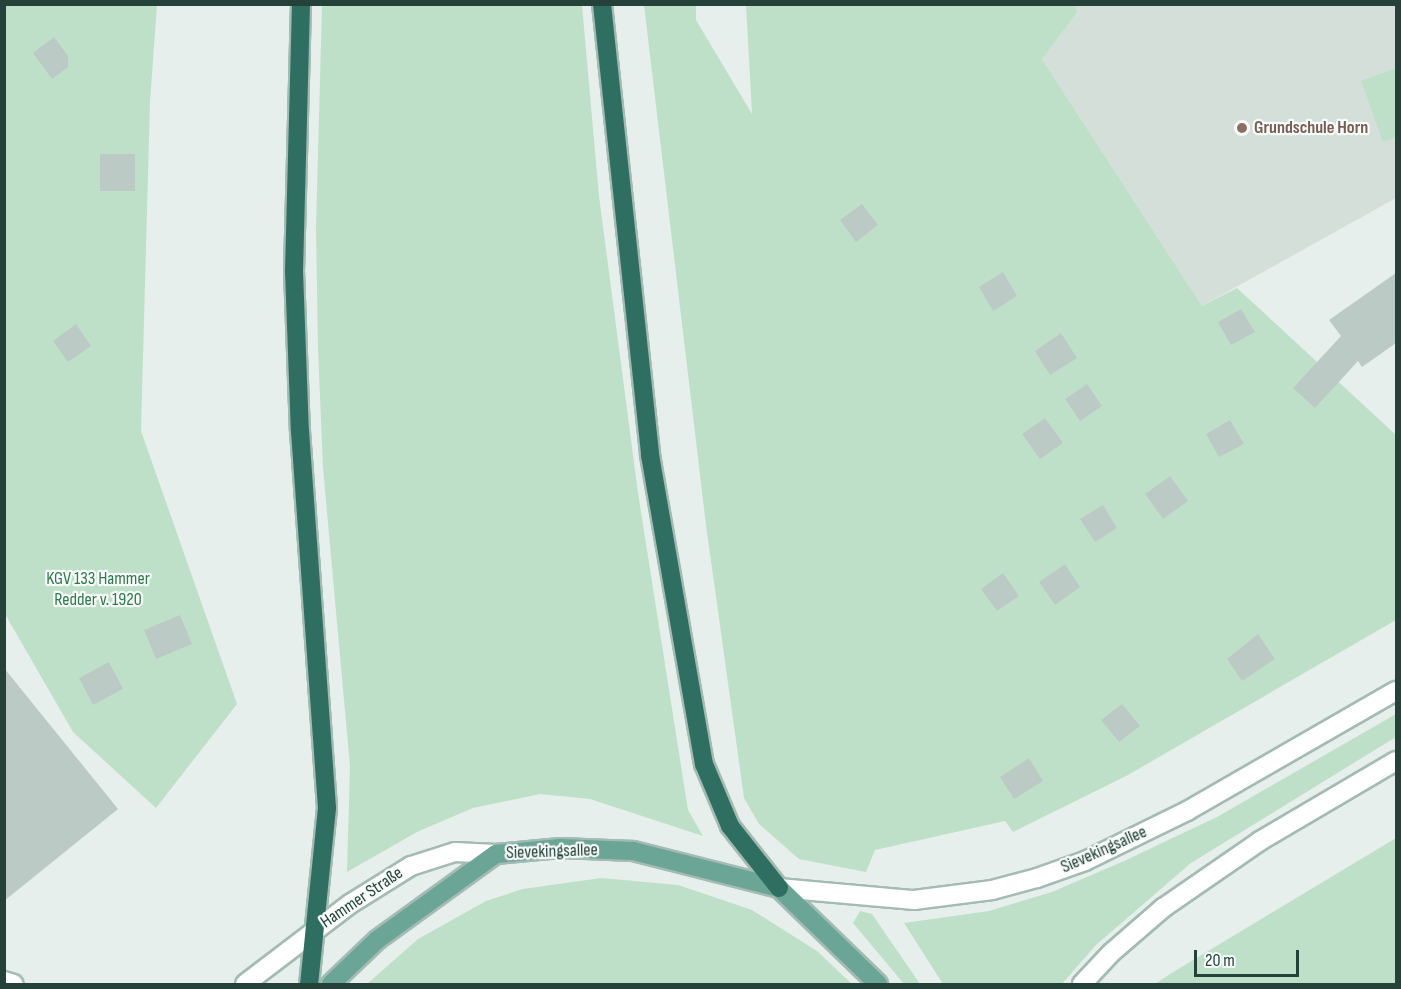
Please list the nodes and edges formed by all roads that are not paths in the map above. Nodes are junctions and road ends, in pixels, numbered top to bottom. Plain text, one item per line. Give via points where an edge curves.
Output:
1 (301, 4) edge
2 (602, 4) edge
3 (1396, 691) edge
4 (1396, 761) edge
5 (496, 854) junction
6 (779, 888) junction
7 (318, 927) junction
8 (4, 981) edge
9 (14, 984) edge
10 (245, 984) edge
11 (309, 984) edge
12 (331, 984) edge
13 (878, 984) edge
14 (1082, 984) edge

1 - 7 highway via 294,271 300,431 327,808
2 - 6 highway via 650,455 704,764 730,826
3 - 6 main road, Sievekingsallee via 1187,811 1085,861 1037,878 992,890 914,900
4 - 14 main road via 1260,841 1163,908 1111,952
5 - 6 main road, Sievekingsallee via 561,848 633,850
5 - 7 main road, Hammer Straße via 455,852 411,866
5 - 12 main road, Sievekingsallee via 377,940
6 - 13 main road, Sievekingsallee
7 - 10 main road, Hammer Straße
7 - 11 highway
8 - 9 main road

